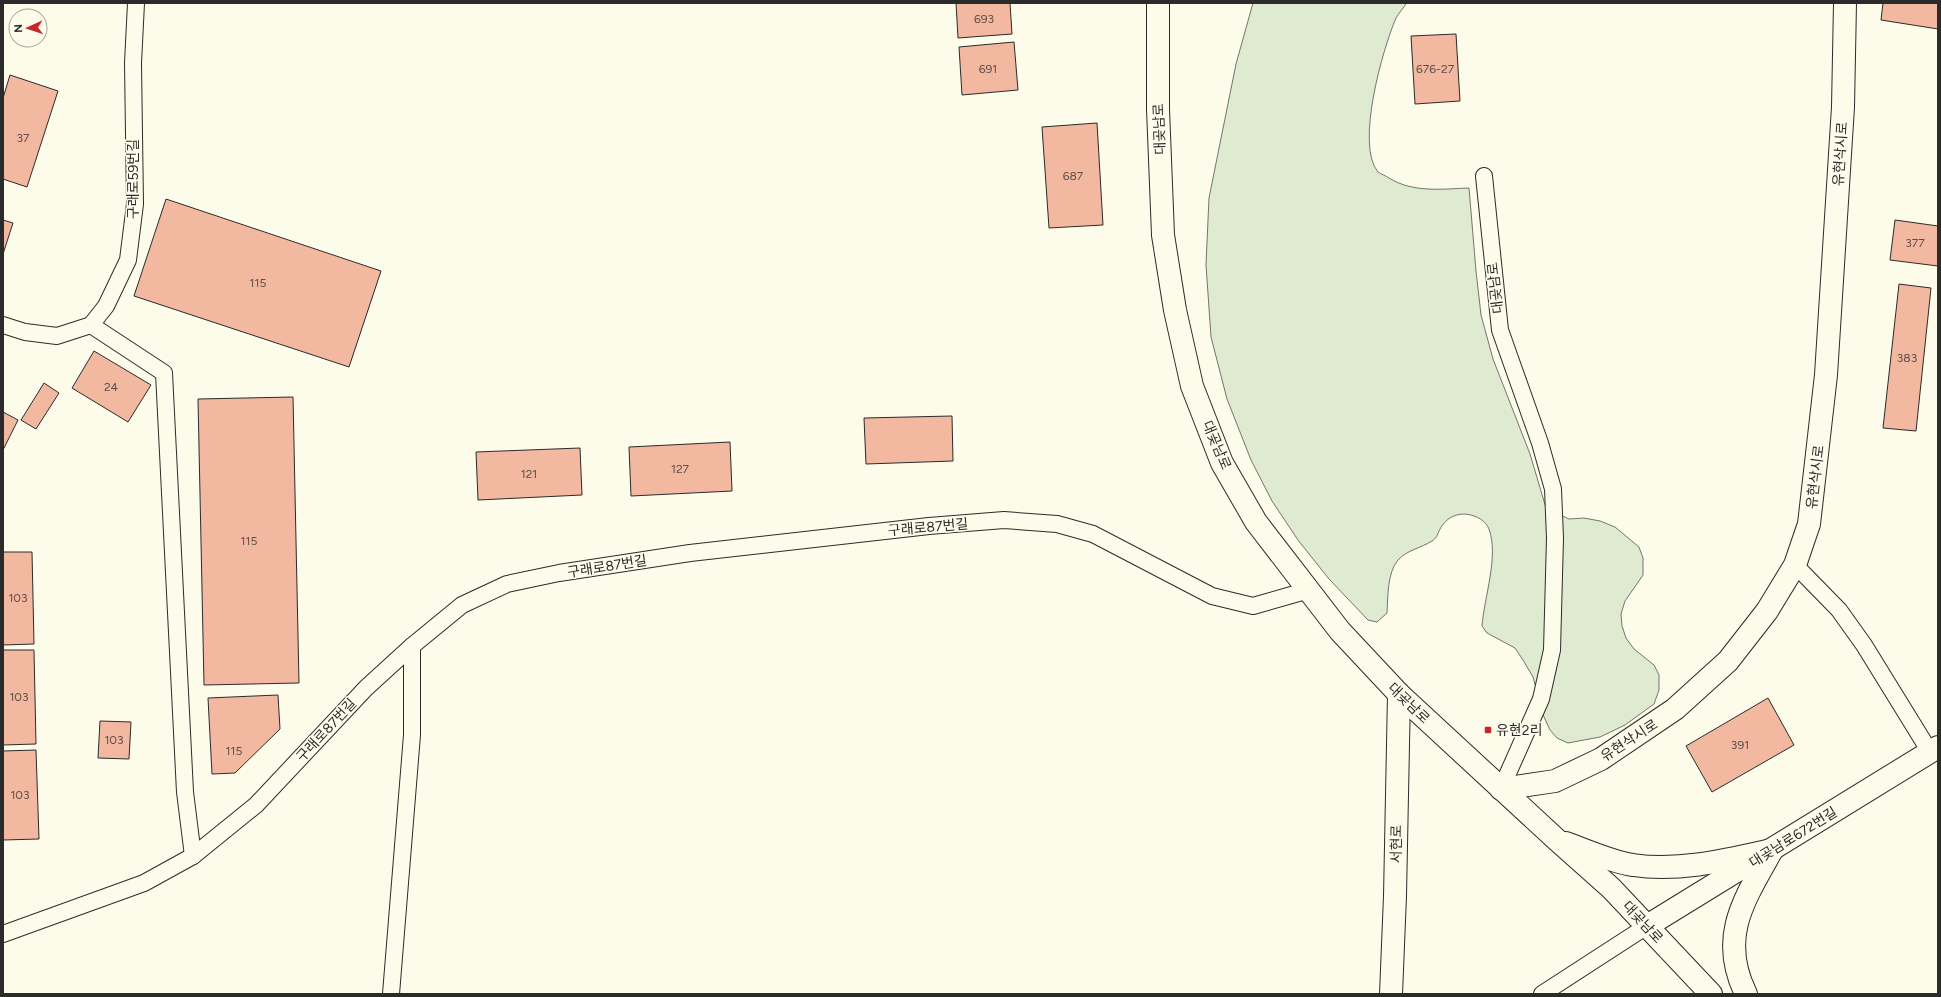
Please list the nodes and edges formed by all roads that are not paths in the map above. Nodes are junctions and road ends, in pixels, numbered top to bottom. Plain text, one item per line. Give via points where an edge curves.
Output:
1 (136, 3) edge
2 (1158, 3) edge
3 (1845, 3) edge
4 (1484, 176) dead end
5 (3, 325) edge
6 (91, 325) junction
7 (1795, 565) junction
8 (1309, 590) junction
9 (412, 646) junction
10 (1399, 694) junction
11 (1934, 750) edge
12 (1501, 789) junction
13 (1557, 840) junction
14 (1772, 850) junction
15 (193, 856) junction
16 (1647, 926) junction
17 (3, 934) edge
18 (391, 994) edge
19 (1391, 994) edge
20 (1542, 994) edge
21 (1711, 994) edge
22 (1746, 994) edge

1 - 6 lane, 구래로59번길 via 133,63 135,204 128,260 106,306
2 - 8 street, 대곶남로 via 1158,109 1163,235 1175,310 1192,386 1222,463 1256,522
3 - 7 street, 유현삭시로 via 1842,107 1826,375 1809,524
4 - 12 lane, 대곶남로 via 1500,330 1540,443 1553,489 1555,538 1552,650 1540,699
5 - 6 lane via 25,332 57,336
6 - 15 lane via 164,373 185,792
7 - 11 lane via 1839,610
7 - 12 street, 유현삭시로 via 1767,611 1728,661 1675,710 1601,760 1555,781
8 - 9 lane, 구래로87번길 via 1253,606 1212,596 1093,534 1057,524 1004,520 929,526 690,554 559,573 507,584 462,605
8 - 10 street, 대곶남로 via 1340,631
9 - 15 lane, 구래로87번길 via 366,688 256,805
9 - 18 lane via 412,735
10 - 12 street, 대곶남로
10 - 19 street, 서현로
11 - 14 street, 대곶남로672번길
12 - 13 street, 대곶남로
13 - 14 street via 1632,865 1684,866
13 - 16 street, 대곶남로 via 1611,888
14 - 16 street, 대곶남로672번길
14 - 22 street via 1739,915 1733,948 1738,978
15 - 17 lane, 구래로87번길 via 144,883
16 - 20 lane
16 - 21 street, 대곶남로

